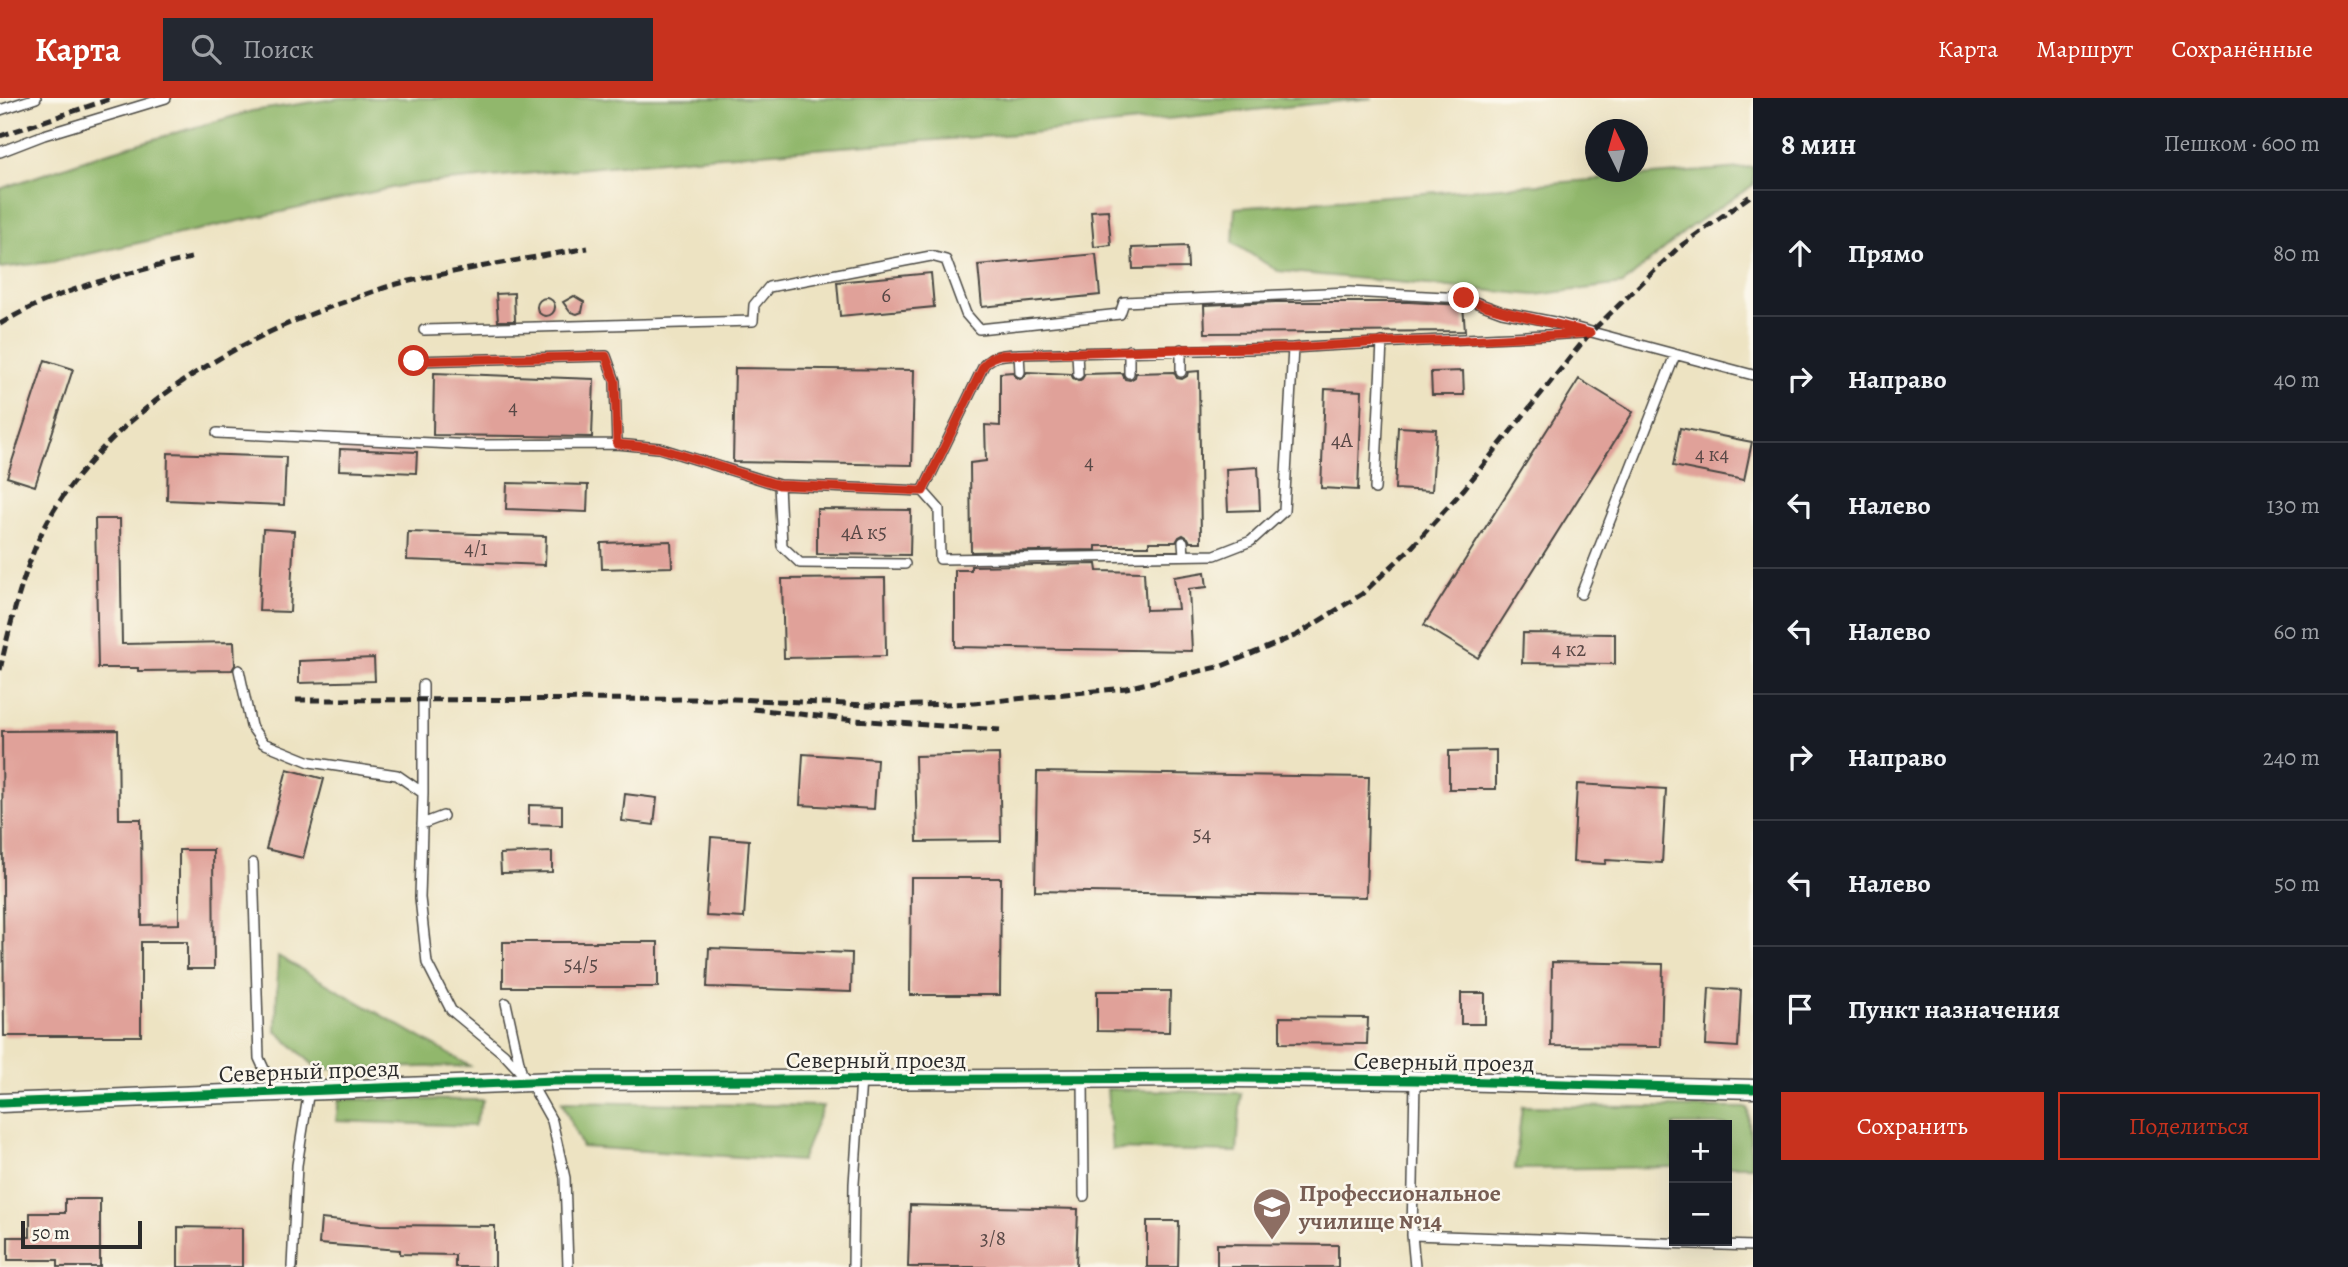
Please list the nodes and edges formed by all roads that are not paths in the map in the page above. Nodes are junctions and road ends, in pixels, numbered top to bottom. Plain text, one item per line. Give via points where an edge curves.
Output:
1 (36, 98) edge
2 (166, 98) edge
3 (0, 110) edge
4 (0, 152) edge
5 (424, 330) dead end
6 (1590, 333) junction
7 (1382, 342) junction
8 (1293, 348) junction
9 (1181, 349) junction
10 (1129, 351) junction
11 (1077, 352) junction
12 (1019, 354) junction
13 (1675, 355) junction
14 (414, 361) dead end
15 (1020, 372) dead end
16 (1181, 372) dead end
17 (1129, 373) dead end
18 (1078, 374) dead end
19 (1753, 374) edge
20 (217, 433) dead end
21 (617, 444) junction
22 (779, 485) junction
23 (1375, 489) dead end
24 (923, 491) junction
25 (1183, 542) dead end
26 (1184, 555) junction
27 (905, 564) dead end
28 (1581, 594) dead end
29 (239, 670) dead end
30 (424, 685) dead end
31 (423, 793) junction
32 (443, 816) dead end
33 (422, 824) junction
34 (253, 863) dead end
35 (506, 1003) dead end
36 (525, 1077) junction
37 (861, 1079) junction
38 (1083, 1079) junction
39 (1415, 1080) junction
40 (1753, 1089) edge
41 (309, 1090) junction
42 (274, 1091) junction
43 (0, 1102) edge
44 (1084, 1196) dead end
45 (1412, 1235) junction
46 (1753, 1246) edge
47 (292, 1267) edge
48 (568, 1267) edge
49 (853, 1267) edge
50 (1415, 1267) edge

1 - 3 lane
2 - 4 lane
5 - 6 lane via 753,321 754,305 769,287 931,256 946,260 966,314 979,329 1120,314 1124,303 1349,292 1464,298
6 - 7 lane
6 - 13 lane
7 - 8 lane
7 - 23 lane
8 - 9 lane
8 - 26 lane via 1284,511 1251,541 1214,555
9 - 10 lane
9 - 16 lane
10 - 11 lane
10 - 17 lane
11 - 12 lane
11 - 18 lane
12 - 15 lane
12 - 24 lane via 999,355 984,365
13 - 19 lane
13 - 28 lane
14 - 21 lane via 606,356 615,381
20 - 21 lane via 475,445
21 - 22 lane via 659,448
22 - 24 lane
22 - 27 lane via 782,545 800,564
24 - 26 lane via 939,509 940,559 1130,551
25 - 26 lane
29 - 31 lane via 251,726 263,743 310,762 397,775
30 - 31 lane
31 - 33 lane
32 - 33 lane
33 - 36 lane via 420,898 427,963 451,1010
34 - 42 lane via 259,1058
35 - 36 lane
36 - 37 street, Северный проезд
36 - 41 street, Северный проезд
36 - 48 lane via 552,1121 565,1178
37 - 38 street, Северный проезд
37 - 49 lane
38 - 39 street, Северный проезд
38 - 44 lane
39 - 40 street, Северный проезд
39 - 45 lane
41 - 42 street, Северный проезд
41 - 47 lane via 297,1165
42 - 43 street, Северный проезд
45 - 46 lane
45 - 50 lane

